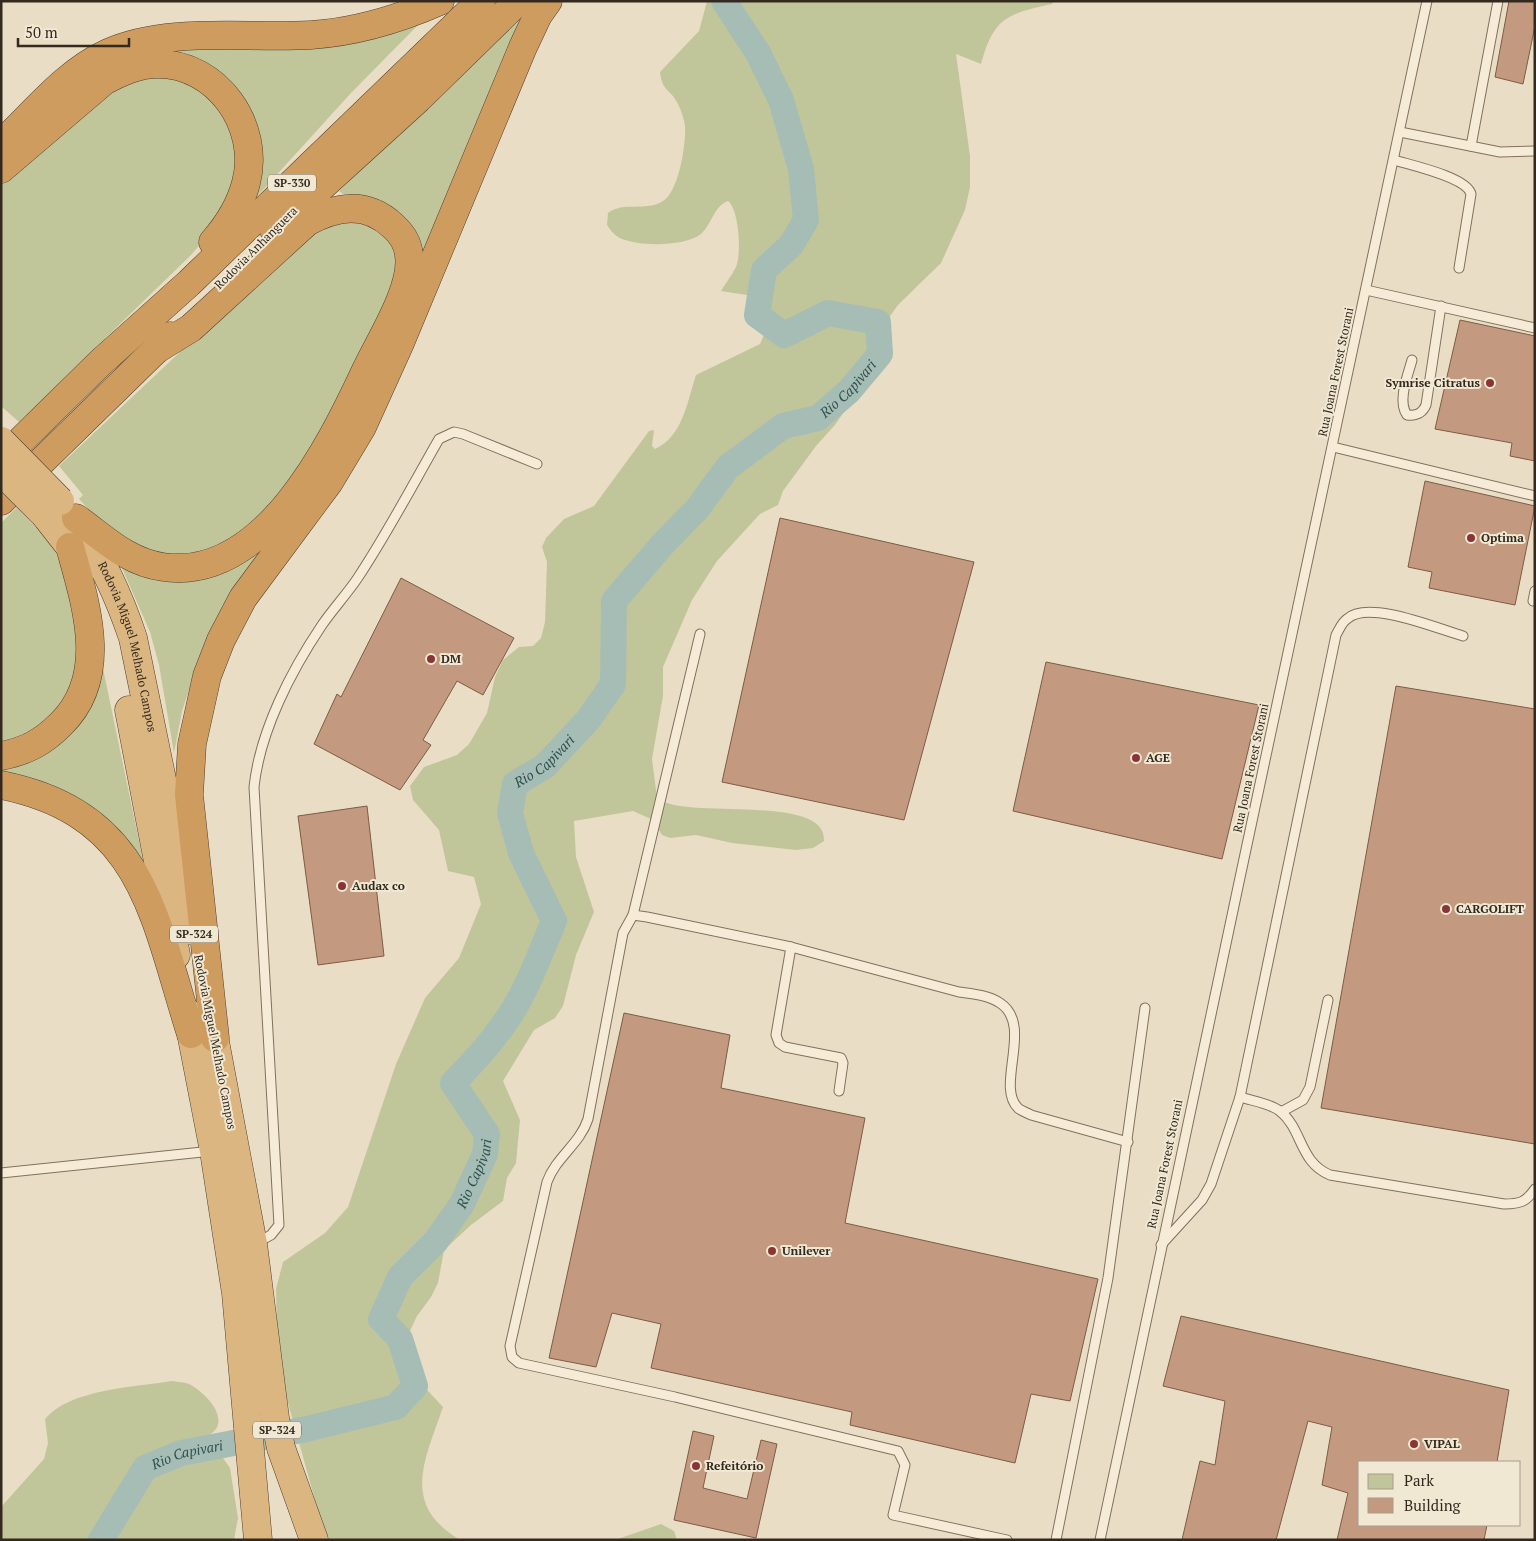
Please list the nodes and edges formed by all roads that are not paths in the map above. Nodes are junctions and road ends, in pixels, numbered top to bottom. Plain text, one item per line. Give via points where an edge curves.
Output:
1 (440, 1) edge
2 (481, 1) edge
3 (518, 1) edge
4 (548, 1) edge
5 (1427, 1) edge
6 (1498, 1) edge
7 (1400, 132) junction
8 (1, 144) edge
9 (1471, 146) junction
10 (1535, 151) edge
11 (1394, 160) junction
12 (1, 169) edge
13 (1459, 268) dead end
14 (1366, 290) junction
15 (1441, 306) junction
16 (1535, 328) edge
17 (157, 349) junction
18 (1412, 360) dead end
19 (101, 362) junction
20 (1, 441) edge
21 (1333, 447) junction
22 (1, 460) edge
23 (537, 464) dead end
24 (1, 471) edge
25 (1535, 496) edge
26 (1, 501) edge
27 (60, 511) junction
28 (70, 547) junction
29 (1535, 590) edge
30 (1533, 601) dead end
31 (700, 634) dead end
32 (1463, 636) dead end
33 (1, 756) edge
34 (1, 785) edge
35 (632, 915) junction
36 (791, 947) junction
37 (1328, 1000) dead end
38 (1145, 1008) dead end
39 (203, 1036) junction
40 (839, 1091) dead end
41 (1240, 1097) junction
42 (1281, 1112) junction
43 (1128, 1142) junction
44 (214, 1151) junction
45 (1, 1173) edge
46 (1535, 1189) edge
47 (254, 1244) junction
48 (1160, 1245) junction
49 (257, 1390) junction
50 (252, 1486) junction
51 (239, 1540) edge
52 (258, 1540) edge
53 (314, 1540) edge
54 (1007, 1540) edge
55 (1056, 1540) edge
56 (1100, 1540) edge

1 - 8 highway via 392,20 343,31 313,35 190,37 124,47 74,74
2 - 19 highway, Rodovia Anhanguera / SP-330 via 189,283
3 - 17 highway, Rodovia Anhanguera / SP-330 via 418,99 299,205
4 - 39 highway via 523,47 400,343 362,426 329,482 243,598 207,676 193,736 189,795
5 - 7 lane, Rua Joana Forest Storani
6 - 9 lane
7 - 9 lane
7 - 11 lane, Rua Joana Forest Storani
9 - 10 lane via 1500,152
11 - 13 lane via 1458,180 1469,188 1471,194
11 - 14 lane, Rua Joana Forest Storani
12 - 19 highway via 89,92 121,72 139,66 171,65 197,72 220,90 241,121 249,159 238,207 225,229
14 - 15 lane
14 - 21 lane, Rua Joana Forest Storani
15 - 16 lane
15 - 18 lane via 1426,405 1423,412 1414,416 1403,410
17 - 26 highway, Rodovia Anhanguera / SP-330
17 - 27 highway via 191,328 307,222 324,213 356,207 368,210 397,229 407,246 410,266 401,297 339,429 306,480 255,538 208,564 176,569 161,567 119,552
19 - 22 highway, Rodovia Anhanguera / SP-330
20 - 27 highway, bridge
21 - 25 lane
21 - 48 lane, Rua Joana Forest Storani
23 - 47 lane via 463,434 454,432 439,439 356,581 296,666 265,737 256,764 254,787 279,1225 271,1235
24 - 27 highway, bridge
27 - 28 highway, Rodovia Miguel Melhado Campos / SP-324
27 - 39 highway, Rodovia Miguel Melhado Campos / SP-324 via 98,554 118,593 133,638
28 - 33 highway via 89,626 91,657 85,687 71,714 45,740 25,751
28 - 39 highway, Rodovia Miguel Melhado Campos / SP-324 via 96,590 111,628
29 - 30 lane
31 - 35 lane
32 - 41 lane via 1382,612 1362,612 1347,618 1336,635
34 - 39 highway via 37,795 74,811 101,830 125,857 144,892
35 - 36 lane
35 - 54 lane via 623,933 588,1119 584,1131 551,1170 547,1182 510,1346 512,1357 519,1363 898,1451 904,1465 893,1515
36 - 40 lane via 776,1035 785,1047 841,1058
36 - 43 lane via 987,997 1001,1004 1015,1025 1010,1095 1018,1108
37 - 42 lane via 1310,1087 1303,1100
38 - 43 lane
39 - 44 highway, Rodovia Miguel Melhado Campos / SP-324
39 - 47 highway, Rodovia Miguel Melhado Campos / SP-324
41 - 42 lane
41 - 48 lane via 1211,1184 1202,1200
42 - 46 lane via 1309,1159 1318,1170 1330,1175 1504,1204 1519,1204 1528,1199
43 - 55 lane via 1108,1278
44 - 45 lane
44 - 49 highway, Rodovia Miguel Melhado Campos / SP-324 via 236,1293
47 - 49 highway, Rodovia Miguel Melhado Campos / SP-324
48 - 56 lane, Rua Joana Forest Storani
49 - 50 highway, Rodovia Miguel Melhado Campos / SP-324
49 - 53 highway, Rodovia Miguel Melhado Campos / SP-324
50 - 51 highway
50 - 52 highway, Rodovia Miguel Melhado Campos / SP-324

